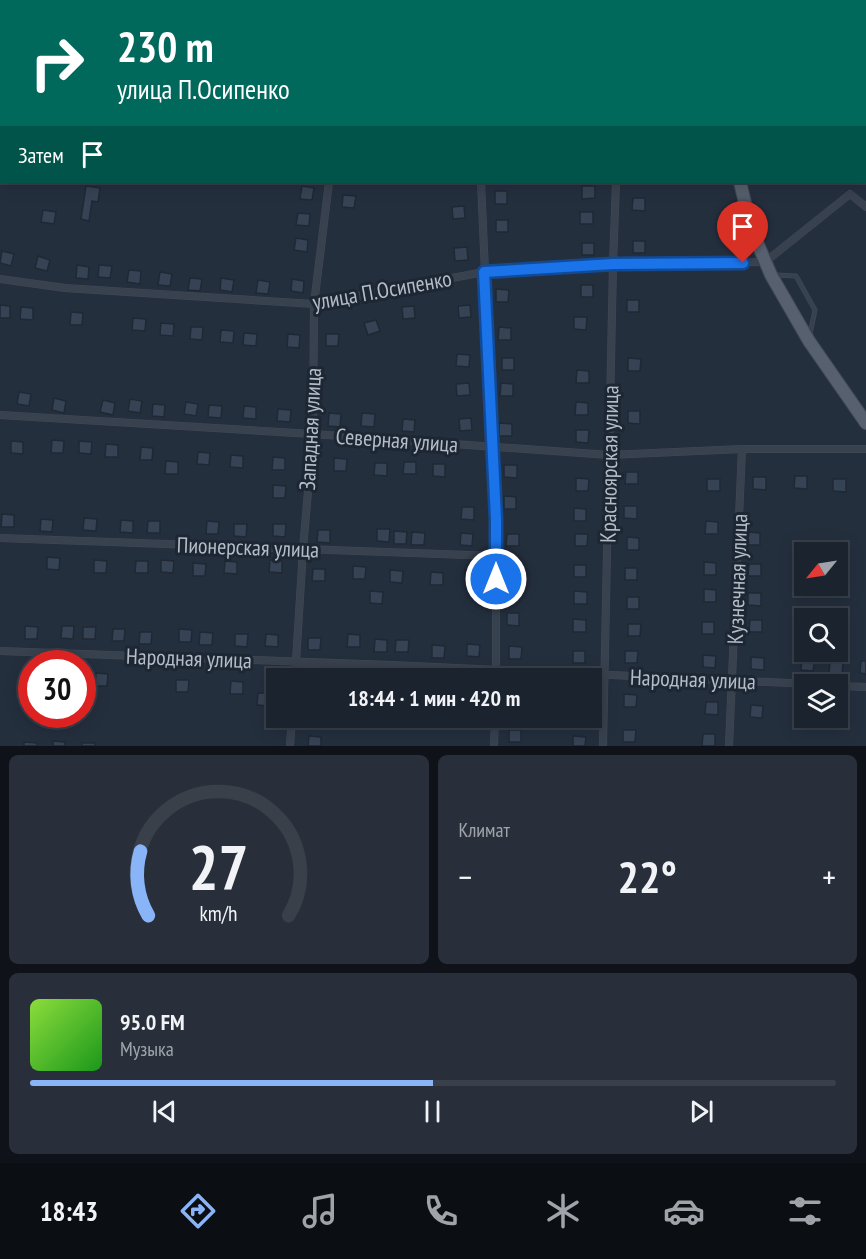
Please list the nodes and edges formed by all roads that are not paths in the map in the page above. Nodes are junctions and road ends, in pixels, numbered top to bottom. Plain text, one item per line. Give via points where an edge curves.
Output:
1 (329, 183) edge
2 (481, 183) edge
3 (616, 183) edge
4 (740, 183) edge
5 (866, 207) edge
6 (765, 262) junction
7 (613, 264) junction
8 (484, 272) junction
9 (771, 275) junction
10 (0, 279) edge
11 (314, 304) junction
12 (809, 341) junction
13 (0, 415) edge
14 (863, 420) edge
15 (313, 434) junction
16 (493, 448) junction
17 (742, 449) junction
18 (866, 449) edge
19 (609, 455) junction
20 (0, 538) edge
21 (303, 549) junction
22 (496, 556) junction
23 (0, 651) edge
24 (297, 662) junction
25 (297, 668) edge
26 (389, 668) edge
27 (497, 668) edge
28 (602, 676) edge
29 (605, 676) junction
30 (732, 680) junction
31 (794, 683) edge
32 (848, 686) edge
33 (866, 687) edge
34 (291, 728) edge
35 (495, 728) edge
36 (290, 746) edge
37 (494, 746) edge
38 (603, 746) edge
39 (729, 746) edge

1 - 11 street, Западная улица
2 - 8 street
3 - 7 street, Красноярская улица
4 - 6 main road via 751,228
5 - 6 street via 850,194
6 - 7 street, улица П.Осипенко
6 - 9 main road
7 - 8 street, улица П.Осипенко
7 - 19 street, Красноярская улица
8 - 11 street, улица П.Осипенко
8 - 16 street
9 - 12 main road
9 - 12 lane via 796,276 815,310
10 - 11 street, улица П.Осипенко via 65,288
11 - 15 street, Западная улица
12 - 14 main road
13 - 15 street, Северная улица
15 - 16 street, Северная улица
15 - 21 street, Западная улица
16 - 19 street, Северная улица
16 - 22 street
17 - 18 street, Северная улица
17 - 19 street, Северная улица
17 - 30 street, Кузнечная улица
19 - 29 street, Красноярская улица
20 - 21 street, Пионерская улица
21 - 22 street, Пионерская улица
21 - 24 street, Западная улица
22 - 27 street
23 - 24 street, Народная улица
24 - 25 street, Западная улица
24 - 26 street, Народная улица
28 - 29 street, Народная улица
29 - 30 street, Народная улица
29 - 38 street, Красноярская улица
30 - 31 street, Народная улица
30 - 39 street, Кузнечная улица
32 - 33 street
34 - 36 street
35 - 37 street

